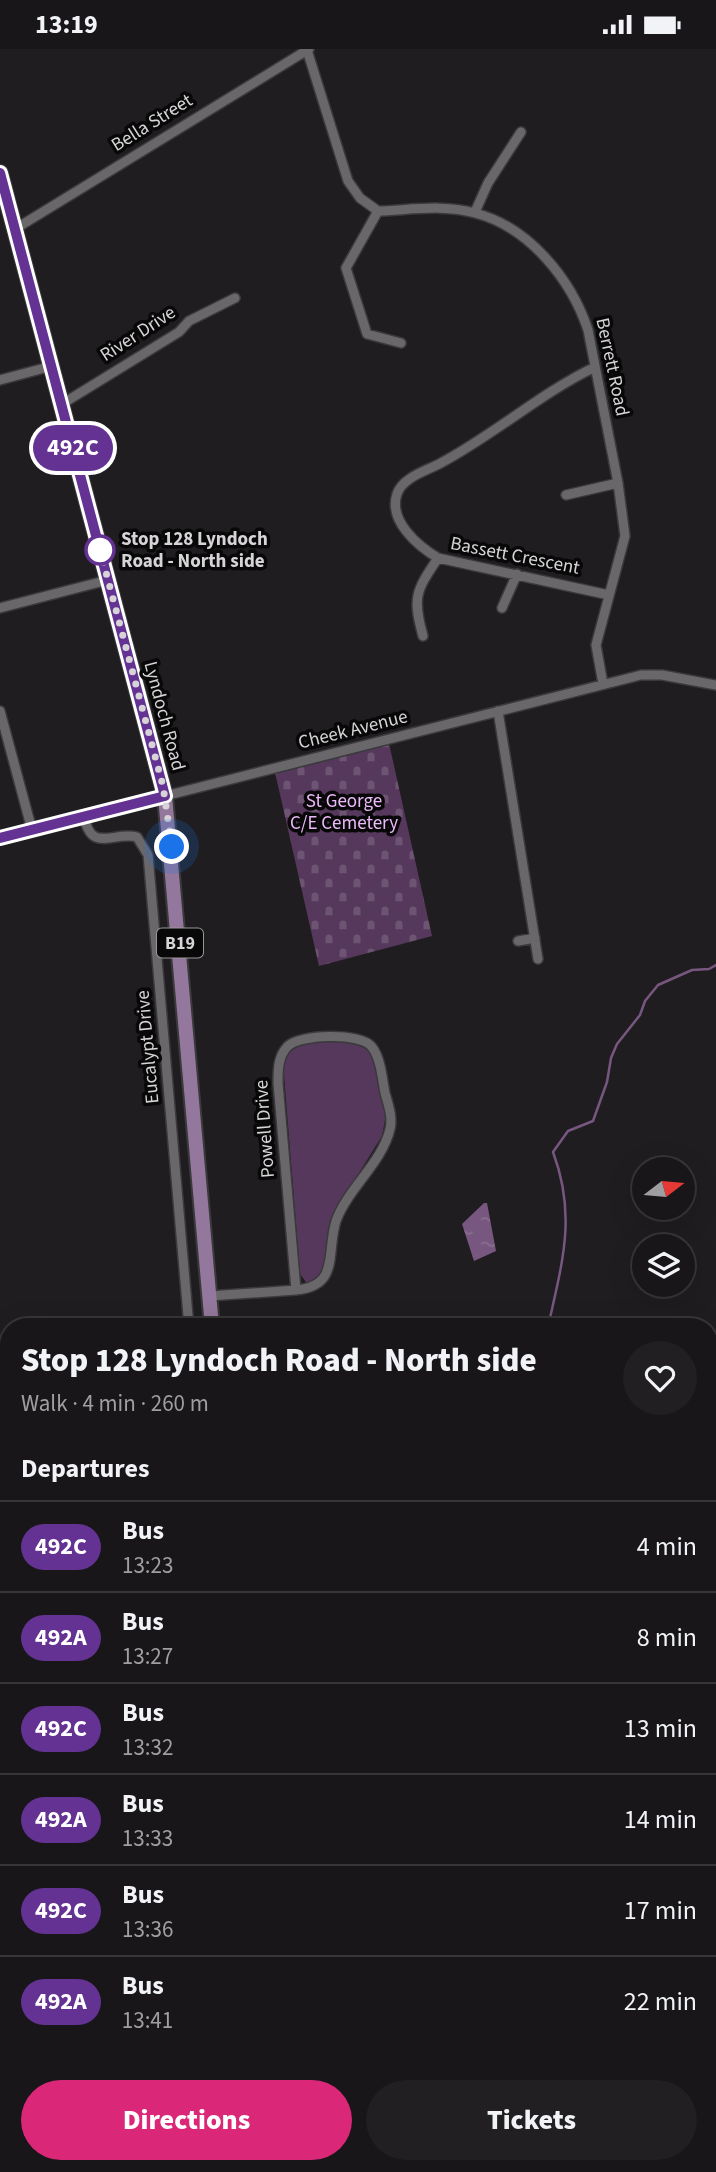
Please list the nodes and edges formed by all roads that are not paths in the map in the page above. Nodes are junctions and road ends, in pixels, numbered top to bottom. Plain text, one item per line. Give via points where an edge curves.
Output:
1 (308, 50) edge
2 (522, 132) dead end
3 (0, 173) edge
4 (378, 211) junction
5 (475, 212) junction
6 (15, 229) junction
7 (235, 297) dead end
8 (401, 343) dead end
9 (52, 366) junction
10 (595, 366) junction
11 (0, 380) edge
12 (62, 404) junction
13 (618, 482) junction
14 (566, 495) dead end
15 (438, 558) junction
16 (517, 574) junction
17 (108, 580) junction
18 (609, 595) junction
19 (0, 608) edge
20 (502, 608) dead end
21 (423, 636) dead end
22 (603, 684) junction
23 (716, 685) edge
24 (0, 711) edge
25 (498, 711) junction
26 (2, 726) edge
27 (165, 796) junction
28 (84, 816) junction
29 (32, 830) junction
30 (0, 838) edge
31 (535, 938) junction
32 (518, 941) dead end
33 (538, 959) dead end
34 (296, 1290) junction
35 (209, 1296) junction
36 (188, 1318) edge
37 (211, 1318) edge

1 - 4 street via 348,181 360,198
1 - 6 street, Bella Street
2 - 5 street
3 - 6 main road, Lyndoch Road / B19
4 - 5 street, Berrett Road via 433,207
4 - 8 street via 346,268 367,334
5 - 10 street, Berrett Road via 516,230 548,261 580,307
6 - 9 main road, Lyndoch Road / B19
7 - 12 street, River Drive via 189,321 179,332
9 - 11 street
9 - 12 main road, Lyndoch Road / B19
10 - 13 street, Berrett Road
10 - 15 street, Bassett Crescent via 534,400 477,444 401,487 397,513 417,545
12 - 17 main road, Lyndoch Road / B19
13 - 14 street
13 - 18 street, Berrett Road via 625,537
15 - 16 street, Bassett Crescent
15 - 21 street via 416,591 415,608
16 - 18 street, Bassett Crescent
16 - 20 street
17 - 19 street
17 - 27 main road, Lyndoch Road / B19
18 - 22 street, Berrett Road via 596,645
22 - 23 street, Cheek Avenue via 641,675
22 - 25 street, Cheek Avenue
24 - 26 street
25 - 27 street, Cheek Avenue
25 - 31 street
26 - 29 street
27 - 28 street, Cheek Avenue
27 - 35 main road, Lyndoch Road / B19
28 - 29 street, Cheek Avenue
28 - 36 street, Eucalypt Drive via 86,829 93,836 137,837 148,855
29 - 30 street, Cheek Avenue
31 - 32 street
31 - 33 street
34 - 34 street, Powell Drive via 323,1280 336,1221 391,1127 378,1057 369,1043 355,1036 297,1041 286,1048 279,1062
34 - 35 street, Powell Drive
35 - 37 main road, Lyndoch Road / B19

